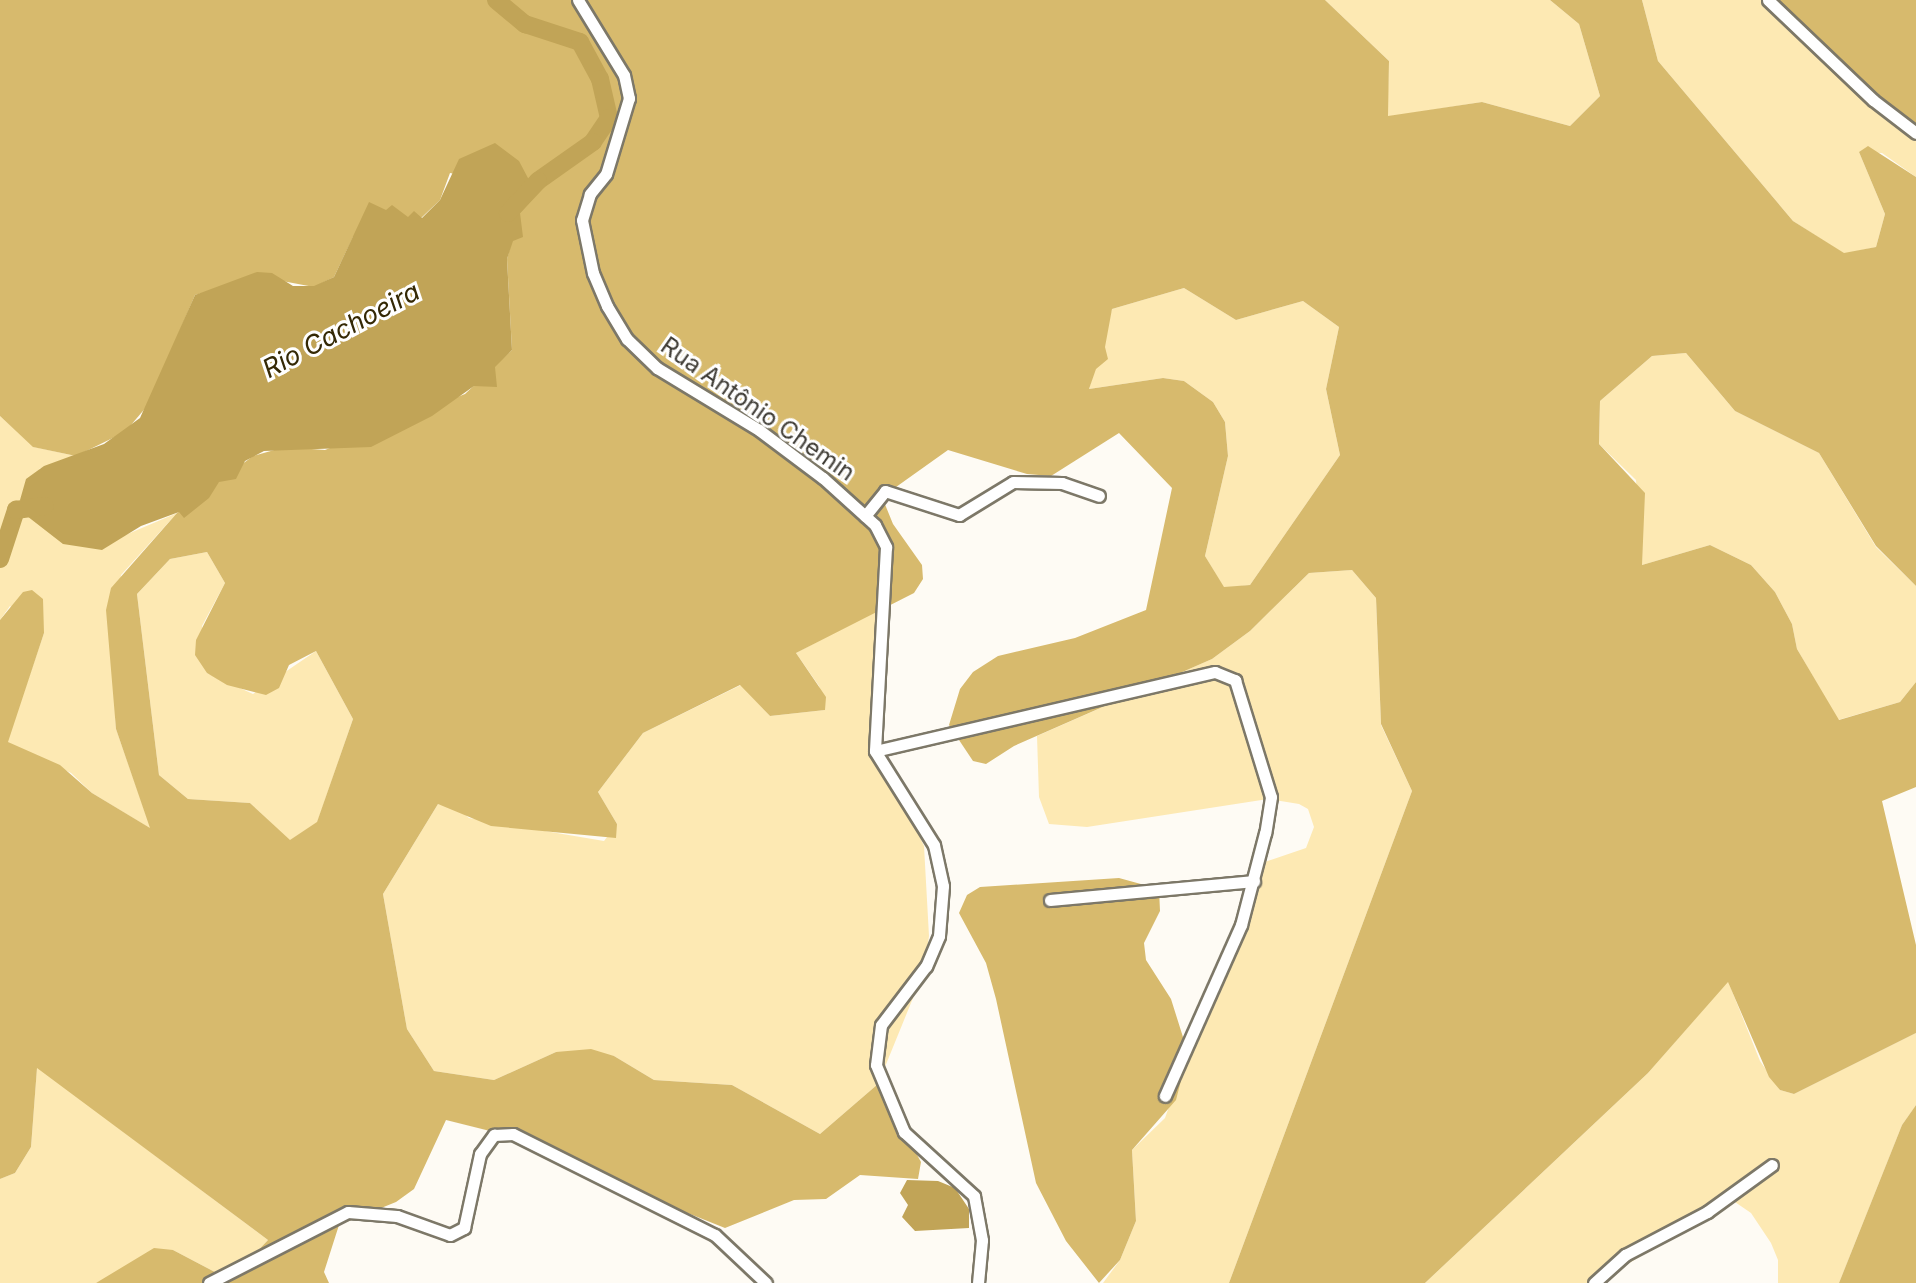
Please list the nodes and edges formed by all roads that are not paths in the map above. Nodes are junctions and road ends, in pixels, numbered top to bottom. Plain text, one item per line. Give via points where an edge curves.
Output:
1 (578, 0) edge
2 (1768, 0) edge
3 (1916, 133) edge
4 (1099, 496) dead end
5 (865, 516) junction
6 (875, 751) junction
7 (1254, 881) junction
8 (1050, 900) dead end
9 (1165, 1096) dead end
10 (1772, 1165) dead end
11 (209, 1283) edge
12 (766, 1283) edge
13 (978, 1283) edge
14 (1594, 1283) edge

1 - 5 street, Rua Antônio Chemin via 624,75 629,98 606,174 590,194 582,220 593,273 607,306 627,339 657,368 759,430
2 - 3 street via 1873,100
4 - 5 street via 1062,483 1013,482 959,515 885,491
5 - 6 street, Rua Antônio Chemin via 886,547 888,573 874,708
6 - 7 street via 1224,672 1242,692 1271,797
6 - 13 street via 934,845 943,886 939,936 926,966 881,1025 876,1065 904,1132 974,1196 982,1240
7 - 8 street
7 - 9 street via 1219,980
10 - 14 street via 1707,1212 1625,1255
11 - 12 street via 348,1212 397,1216 450,1235 464,1228 480,1154 494,1135 513,1134 715,1235

